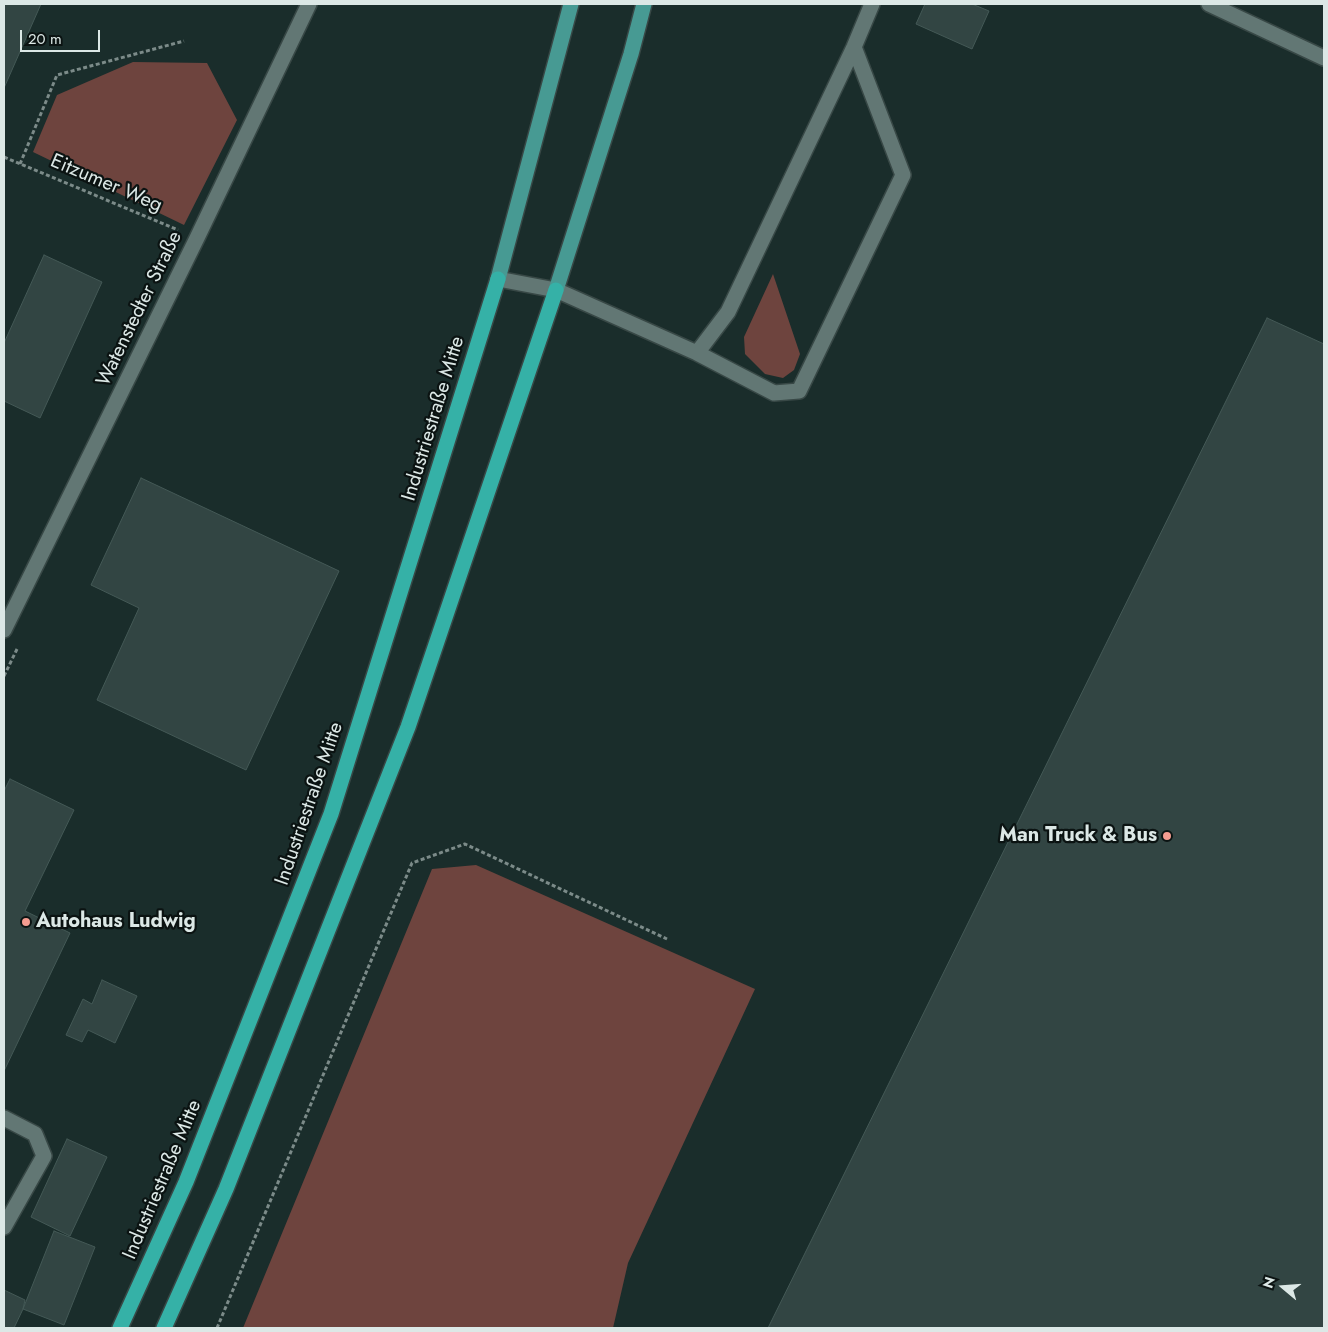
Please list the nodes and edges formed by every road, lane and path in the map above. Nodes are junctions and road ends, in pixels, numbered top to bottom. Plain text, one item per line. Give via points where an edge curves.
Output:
1 (309, 4) edge
2 (571, 4) edge
3 (644, 4) edge
4 (872, 4) edge
5 (1209, 4) edge
6 (184, 41) dead end
7 (854, 47) junction
8 (1324, 58) edge
9 (4, 157) edge
10 (20, 164) junction
11 (197, 238) junction
12 (498, 279) junction
13 (556, 290) junction
14 (697, 353) junction
15 (4, 630) edge
16 (667, 939) dead end
17 (4, 1118) edge
18 (4, 1227) edge
19 (120, 1328) edge
20 (164, 1328) edge
21 (217, 1328) edge

1 - 11 street, Watenstedter Straße
2 - 12 main road, Industriestraße Mitte
3 - 13 main road
4 - 7 street
5 - 8 street
6 - 10 path via 57,75
7 - 14 street via 728,312
7 - 14 street via 903,175 799,391 774,393
9 - 10 path, Eitzumer Weg
10 - 11 path, Eitzumer Weg
11 - 15 street, Watenstedter Straße
12 - 13 street
12 - 19 highway, Industriestraße Mitte via 331,814 186,1182
13 - 14 street
13 - 20 highway via 408,727 226,1189
16 - 21 path via 465,844 412,863
17 - 18 street via 35,1134 44,1156

